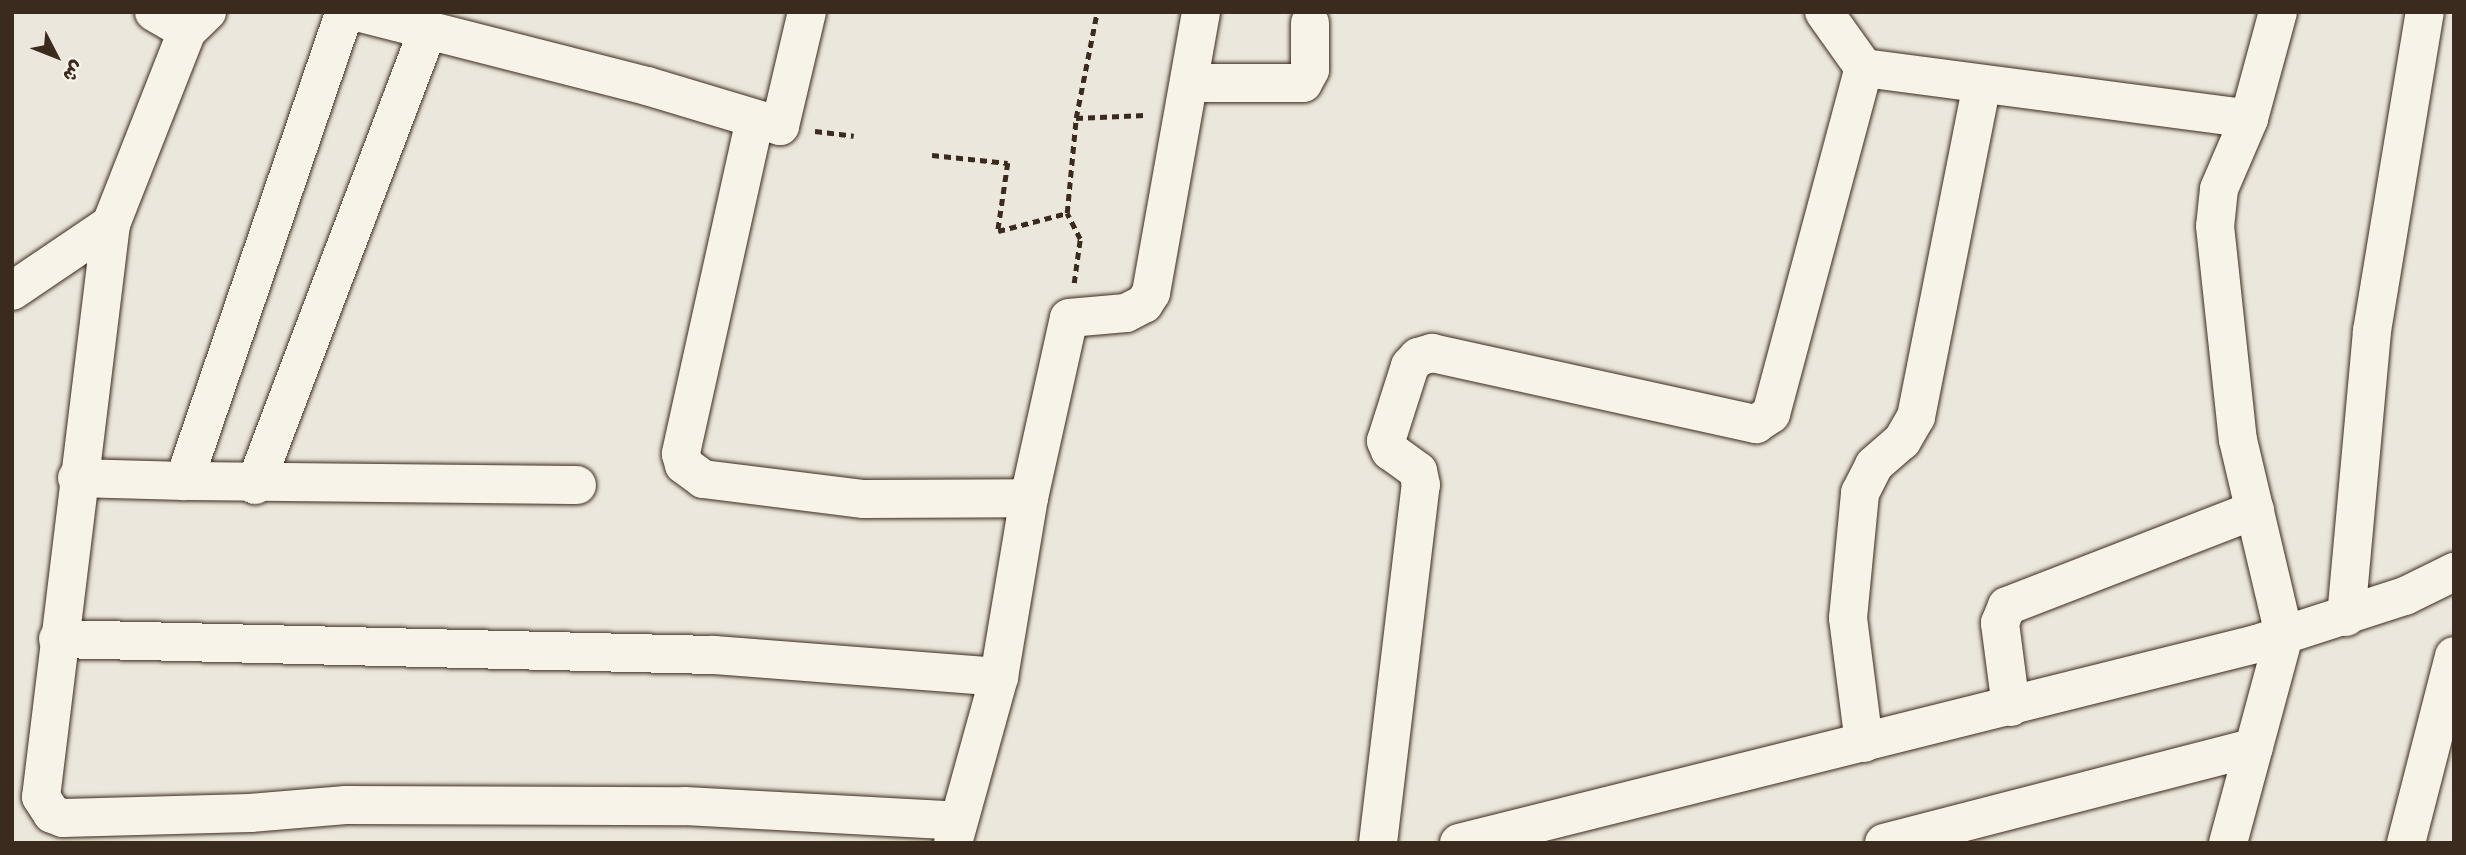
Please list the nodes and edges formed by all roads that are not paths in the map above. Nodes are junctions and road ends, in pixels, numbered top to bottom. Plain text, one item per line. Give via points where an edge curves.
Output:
1 (154, 12) edge
2 (345, 12) edge
3 (357, 12) edge
4 (807, 12) edge
5 (1200, 12) edge
6 (1824, 12) edge
7 (2278, 12) edge
8 (2426, 12) edge
9 (197, 21) edge
10 (1310, 23) dead end
11 (428, 29) junction
12 (1864, 68) junction
13 (1982, 84) junction
14 (1185, 97) junction
15 (755, 119) junction
16 (2249, 119) junction
17 (111, 224) junction
18 (12, 291) edge
19 (77, 478) junction
20 (184, 481) junction
21 (256, 485) junction
22 (577, 485) dead end
23 (1029, 498) junction
24 (2255, 510) junction
25 (2454, 572) edge
26 (2454, 590) edge
27 (2405, 596) junction
28 (2346, 617) junction
29 (2284, 635) junction
30 (58, 639) junction
31 (2454, 656) edge
32 (999, 677) junction
33 (2011, 707) junction
34 (1864, 743) junction
35 (2253, 747) junction
36 (956, 832) edge
37 (1378, 843) edge
38 (1459, 843) edge
39 (1884, 843) edge
40 (2228, 843) edge
41 (2406, 843) edge

1 - 9 street
2 - 20 street
3 - 11 street
4 - 15 street via 780,127
5 - 14 street
6 - 12 street
7 - 16 street
8 - 28 street via 2372,331
9 - 17 street
10 - 14 street via 1310,70 1303,83
11 - 15 street
11 - 21 street
12 - 13 street
12 - 37 street via 1771,414 1763,421 1756,424 1432,353 1410,366 1386,441 1390,451 1418,471 1421,485
13 - 16 street
13 - 34 street via 1916,417 1902,441 1874,465 1860,493 1847,618
14 - 23 street via 1151,293 1144,304 1126,313 1069,318
15 - 23 street via 681,454 684,466 703,479 864,499
16 - 24 street via 2219,189 2215,226 2227,364 2238,440
17 - 18 street
17 - 19 street
19 - 20 street
19 - 30 street
20 - 21 street
21 - 22 street
23 - 32 street
24 - 29 street
24 - 33 street via 2007,606 2000,623
25 - 27 street
26 - 27 street
27 - 28 street
28 - 29 street
29 - 33 street
29 - 35 street
30 - 32 street via 714,655
30 - 36 street via 41,797 47,810 63,818 346,805 671,806
31 - 41 street
32 - 36 street
33 - 34 street
34 - 38 street
35 - 39 street
35 - 40 street

